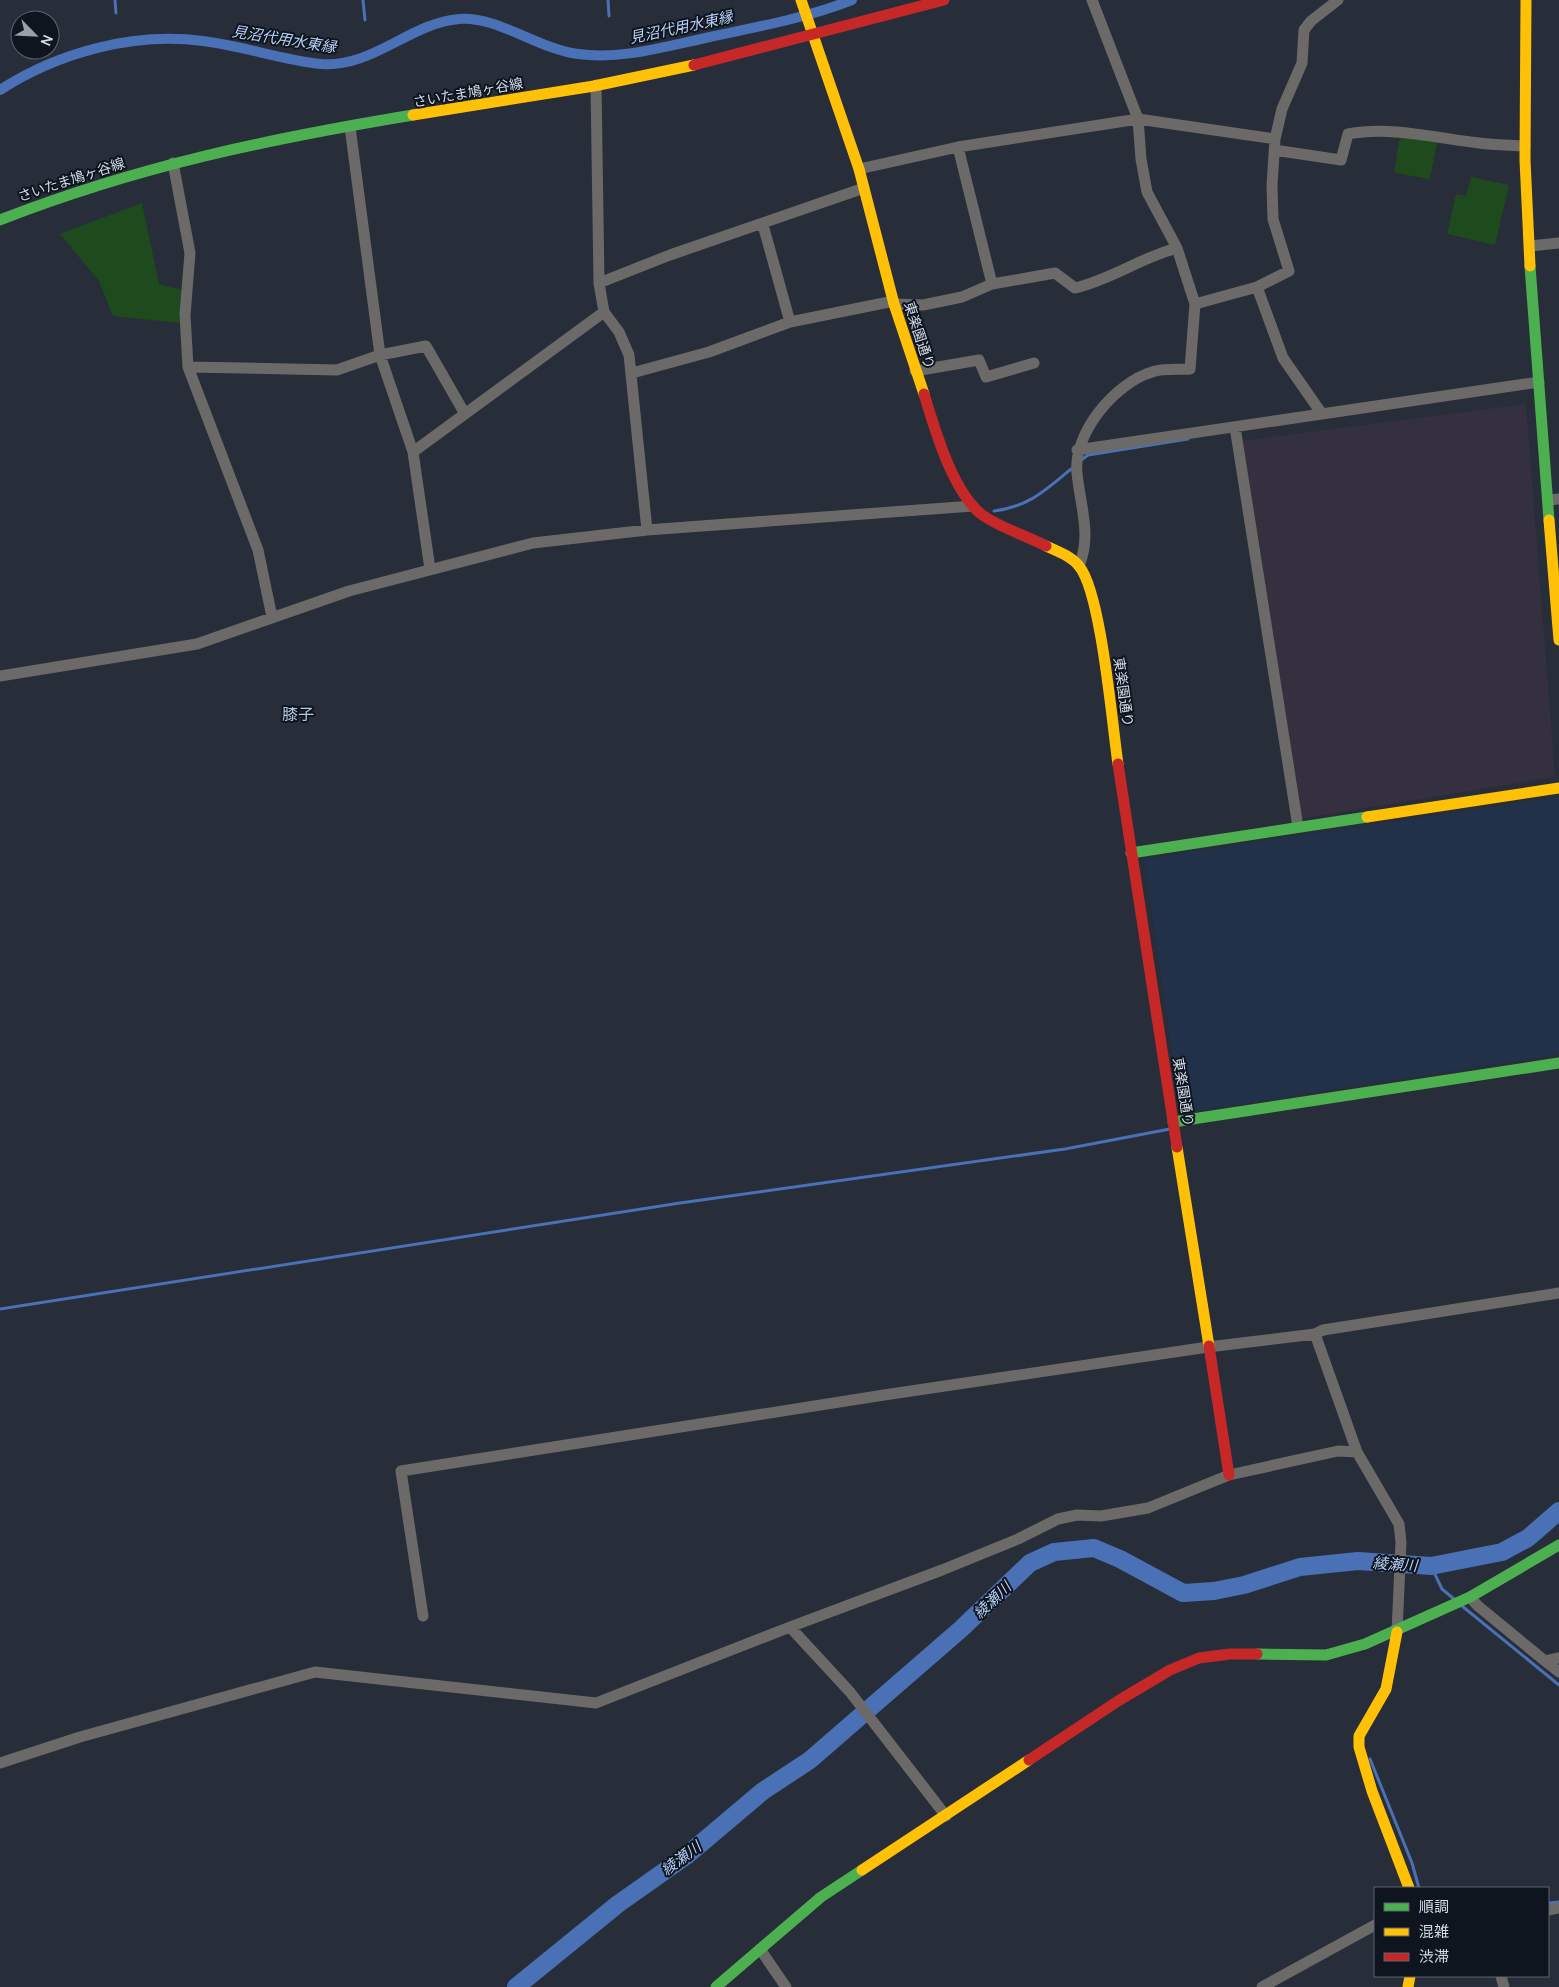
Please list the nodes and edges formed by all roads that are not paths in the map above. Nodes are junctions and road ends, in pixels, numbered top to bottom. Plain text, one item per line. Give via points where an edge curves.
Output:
1 (944, 0) edge
2 (1092, 0) edge
3 (1338, 0) edge
4 (1526, 0) edge
5 (802, 3) edge
6 (811, 30) junction
7 (596, 85) junction
8 (1138, 119) junction
9 (350, 127) junction
10 (1275, 145) junction
11 (1525, 146) junction
12 (958, 147) junction
13 (173, 163) junction
14 (859, 169) junction
15 (864, 188) junction
16 (0, 220) edge
17 (763, 224) junction
18 (1559, 242) edge
19 (1530, 246) junction
20 (1177, 248) junction
21 (599, 283) junction
22 (992, 284) junction
23 (1256, 287) junction
24 (894, 303) junction
25 (1195, 304) junction
26 (604, 312) junction
27 (790, 322) junction
28 (380, 355) junction
29 (1034, 363) dead end
30 (188, 367) junction
31 (915, 371) junction
32 (632, 373) junction
33 (1539, 382) junction
34 (465, 414) junction
35 (1322, 414) junction
36 (1235, 427) junction
37 (1078, 450) junction
38 (413, 452) junction
39 (1553, 500) edge
40 (973, 506) junction
41 (647, 530) junction
42 (1079, 566) junction
43 (430, 569) junction
44 (272, 617) junction
45 (1559, 640) edge
46 (0, 676) edge
47 (1559, 788) edge
48 (1298, 828) junction
49 (1131, 853) junction
50 (1559, 1063) edge
51 (1173, 1122) junction
52 (1559, 1294) edge
53 (1315, 1334) junction
54 (1208, 1347) junction
55 (1357, 1452) junction
56 (1229, 1475) junction
57 (1559, 1545) edge
58 (1468, 1598) junction
59 (423, 1616) dead end
60 (790, 1627) junction
61 (1396, 1632) junction
62 (1559, 1658) edge
63 (1545, 1661) junction
64 (1559, 1672) edge
65 (0, 1763) edge
66 (946, 1816) junction
67 (1409, 1887) edge
68 (1374, 1926) edge
69 (760, 1949) junction
70 (716, 1987) edge
71 (786, 1987) edge
72 (1262, 1987) edge

1 - 6 street, さいたま鳩ヶ谷線
2 - 8 street
3 - 10 street via 1304,30 1302,63 1282,109
4 - 11 street
5 - 6 street, 東楽園通り
6 - 7 street, さいたま鳩ヶ谷線
6 - 14 street, 東楽園通り
7 - 9 street, さいたま鳩ヶ谷線
7 - 21 street
8 - 10 street
8 - 12 street
8 - 20 street via 1147,192
9 - 13 street, さいたま鳩ヶ谷線 via 251,144
9 - 28 street
10 - 11 street via 1341,160 1348,134 1364,131 1402,132
10 - 23 street via 1274,220 1288,271
11 - 19 street
12 - 14 street
12 - 22 street
13 - 16 street, さいたま鳩ヶ谷線 via 73,192
13 - 30 street via 190,253 185,314
14 - 15 street, 東楽園通り
15 - 17 street
15 - 24 street, 東楽園通り
17 - 21 street
17 - 27 street
18 - 19 street
19 - 33 street
20 - 22 street via 1152,255 1114,276 1075,288 1054,273
20 - 25 street
21 - 26 street
22 - 24 street via 962,297 923,306
23 - 25 street
23 - 35 street via 1282,358
24 - 27 street
24 - 31 street, 東楽園通り
25 - 37 street via 1190,369 1152,372 1125,386 1098,412
26 - 32 street via 619,332 629,355
26 - 34 street
27 - 32 street via 745,340
28 - 30 street via 337,370
28 - 34 street via 426,346
28 - 38 street
29 - 31 street via 986,377 979,360
30 - 44 street via 258,550
31 - 40 street, 東楽園通り via 954,476
32 - 41 street
33 - 35 street
33 - 39 street
34 - 38 street
35 - 36 street
36 - 37 street
36 - 48 street
37 - 42 street via 1076,471 1086,550
38 - 43 street
39 - 45 street
40 - 41 street
40 - 42 street, 東楽園通り via 1000,523 1053,547
41 - 43 street via 533,543
42 - 49 street, 東楽園通り via 1089,584 1096,611
43 - 44 street
44 - 46 street via 197,644
47 - 48 street
48 - 49 street
49 - 51 street, 東楽園通り
50 - 51 street
51 - 54 street, 東楽園通り
52 - 53 street via 1323,1330
53 - 54 street
53 - 55 street
54 - 56 street, 東楽園通り
54 - 59 street via 401,1471
55 - 56 street via 1338,1450
55 - 61 street via 1399,1524
56 - 60 street via 1148,1508 1058,1519 942,1570
57 - 58 street
58 - 61 street
58 - 63 street
60 - 65 street via 596,1703 315,1672 80,1737
60 - 66 street via 850,1692
61 - 66 street via 1326,1654 1230,1654 1199,1658 1170,1670 1118,1701
61 - 67 street via 1386,1688 1359,1736 1359,1747
62 - 63 street
63 - 64 street
66 - 69 street via 821,1898
68 - 72 street
69 - 70 street
69 - 71 street

